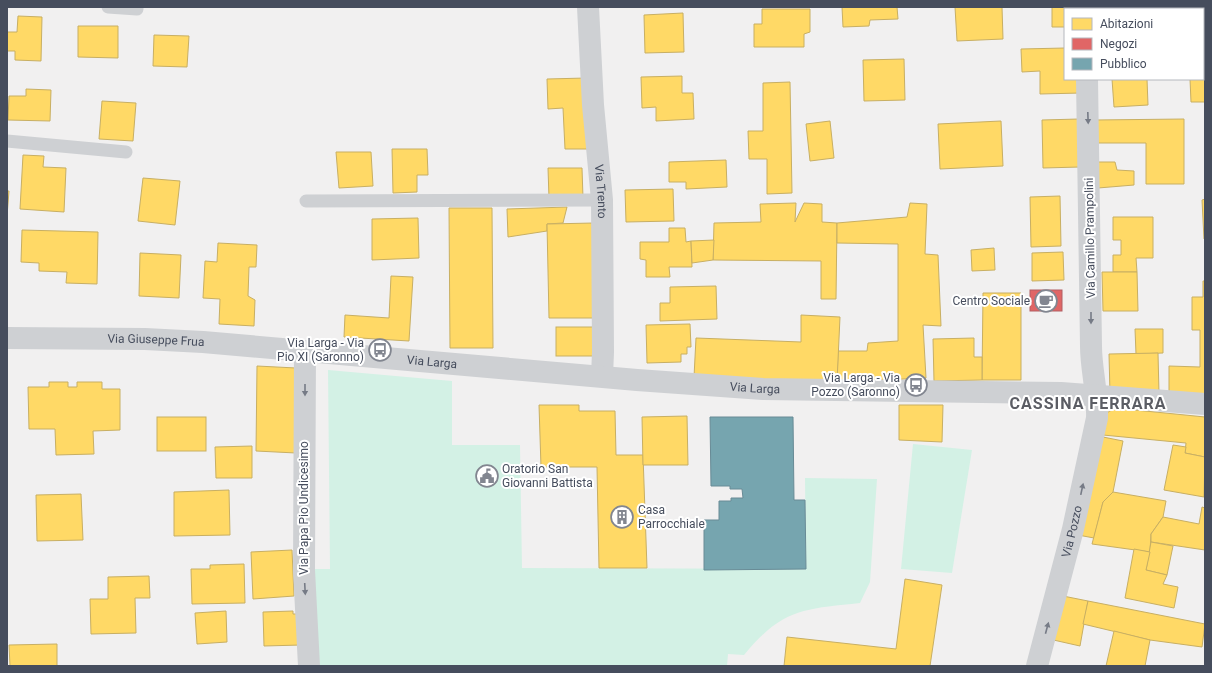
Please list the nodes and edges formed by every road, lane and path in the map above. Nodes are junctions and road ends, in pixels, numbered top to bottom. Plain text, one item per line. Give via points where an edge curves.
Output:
1 (108, 7) edge
2 (137, 7) edge
3 (588, 7) edge
4 (1087, 80) edge
5 (7, 141) edge
6 (126, 152) dead end
7 (602, 200) junction
8 (306, 201) dead end
9 (7, 338) edge
10 (305, 350) junction
11 (602, 376) junction
12 (1096, 396) junction
13 (1205, 404) edge
14 (309, 666) edge
15 (1037, 666) edge

1 - 2 lane
3 - 7 street, Via Trento via 593,105
4 -> 12 street, Via Camillo Prampolini via 1091,349
5 - 6 lane
7 - 8 lane
7 - 11 street, Via Trento
9 - 10 street, Via Giuseppe Frua via 145,339
10 - 11 street, Via Larga
10 -> 14 street, Via Papa Pio Undicesimo via 304,570
11 - 12 street, Via Larga via 763,389 1061,393
12 - 13 street, Via Larga
15 -> 12 street, Via Pozzo via 1078,507 1097,418

